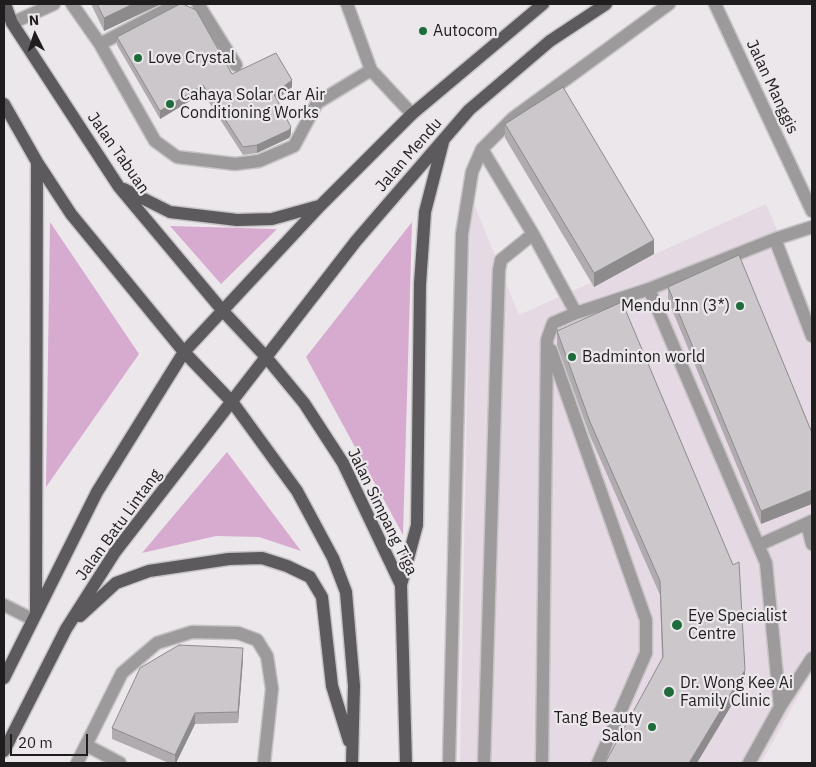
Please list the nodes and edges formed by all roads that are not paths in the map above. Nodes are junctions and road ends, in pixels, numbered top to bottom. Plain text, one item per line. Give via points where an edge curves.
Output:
1 (5, 4) edge
2 (54, 4) edge
3 (72, 4) edge
4 (177, 4) edge
5 (198, 4) edge
6 (347, 4) edge
7 (543, 4) edge
8 (606, 4) edge
9 (668, 4) edge
10 (715, 4) edge
11 (12, 23) junction
12 (100, 44) junction
13 (236, 65) dead end
14 (371, 70) junction
15 (4, 104) edge
16 (412, 114) junction
17 (443, 139) junction
18 (482, 148) junction
19 (37, 162) junction
20 (119, 187) junction
21 (320, 206) junction
22 (812, 211) edge
23 (812, 227) edge
24 (533, 234) junction
25 (775, 239) junction
26 (649, 289) junction
27 (222, 310) junction
28 (576, 313) junction
29 (812, 336) edge
30 (548, 340) junction
31 (184, 352) junction
32 (266, 357) junction
33 (233, 403) junction
34 (810, 522) edge
35 (812, 544) edge
36 (759, 545) junction
37 (401, 585) junction
38 (4, 605) edge
39 (34, 616) junction
40 (66, 629) junction
41 (812, 658) edge
42 (4, 678) edge
43 (780, 707) junction
44 (86, 745) junction
45 (4, 751) edge
46 (352, 758) edge
47 (77, 763) edge
48 (120, 763) edge
49 (264, 763) edge
50 (406, 763) edge
51 (449, 763) edge
52 (484, 763) edge
53 (542, 763) edge
54 (598, 763) edge
55 (749, 763) edge

1 - 11 main road, Jalan Tabuan
2 - 11 street
3 - 12 street
4 - 12 street
5 - 13 street
6 - 14 street
7 - 16 main road, Jalan Mendu
8 - 17 main road, Jalan Mendu via 550,41 468,110
9 - 18 street via 512,118
10 - 22 street, Jalan Manggis
11 - 20 main road, Jalan Tabuan
12 - 14 street via 156,140 177,157 226,163 259,162 294,146 317,103
14 - 16 street
15 - 19 main road
16 - 21 main road, Jalan Mendu
17 - 32 main road, Jalan Mendu via 356,241
17 - 37 main road via 425,212 420,284 418,525
18 - 24 street
18 - 51 street via 472,172 462,234
19 - 31 main road via 71,214
19 - 39 main road
20 - 21 main road via 170,212 237,220 272,219
20 - 27 main road, Jalan Tabuan
21 - 27 main road, Jalan Mendu
23 - 25 street
24 - 28 street
24 - 52 street via 501,260 499,270
25 - 26 street
25 - 29 street
26 - 28 street
26 - 36 street
27 - 31 main road, Jalan Batu Lintang
27 - 32 main road, Jalan Tabuan
28 - 30 street via 553,323
30 - 53 street
30 - 54 street via 646,620 646,653
31 - 33 main road
31 - 39 main road, Jalan Batu Lintang via 97,492
32 - 33 main road, Jalan Batu Lintang
32 - 37 main road, Jalan Simpang Tiga via 304,403 343,463
33 - 40 main road, Jalan Batu Lintang via 115,552
33 - 46 main road via 297,491 333,558 346,592 354,686
34 - 35 street
34 - 36 street
36 - 43 street via 768,572
37 - 50 main road, Jalan Simpang Tiga
38 - 39 street
39 - 42 main road, Jalan Batu Lintang
40 - 45 main road, Jalan Batu Lintang
40 - 46 main road via 116,583 149,571 230,559 262,558 287,566 310,577 322,596 332,686
41 - 43 street
43 - 55 street
44 - 47 street
44 - 48 street
44 - 49 street via 122,673 157,643 192,632 238,633 257,640 267,656 272,690

